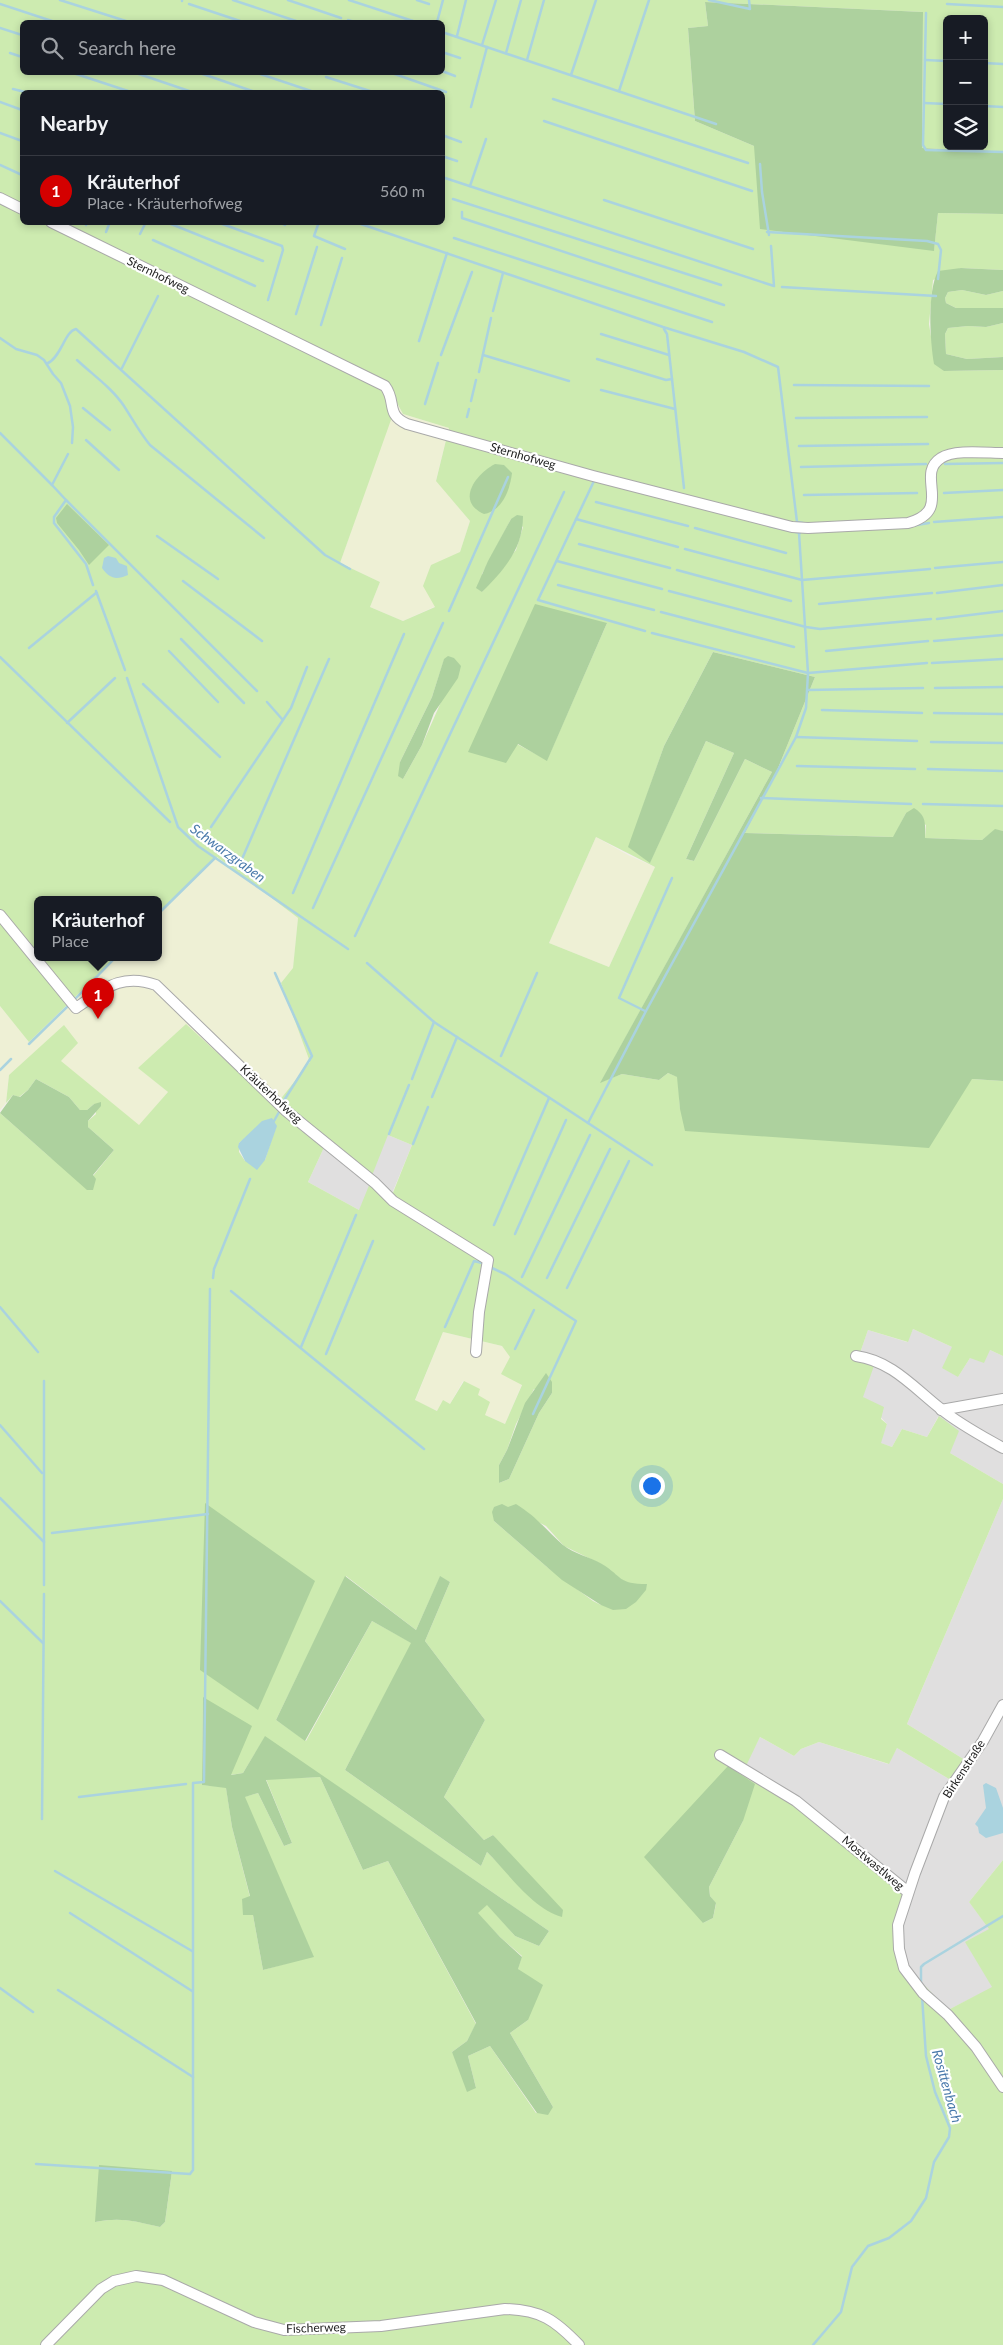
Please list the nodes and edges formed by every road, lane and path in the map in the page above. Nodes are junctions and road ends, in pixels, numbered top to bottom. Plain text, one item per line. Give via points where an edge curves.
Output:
1 (0, 198) edge
2 (20, 208) edge
3 (57, 225) edge
4 (1003, 453) edge
5 (0, 915) edge
6 (34, 957) edge
7 (38, 961) edge
8 (476, 1352) dead end
9 (856, 1356) dead end
10 (1003, 1399) edge
11 (942, 1410) junction
12 (1003, 1448) edge
13 (1003, 1705) edge
14 (720, 1755) dead end
15 (908, 1892) junction
16 (1003, 2087) edge
17 (46, 2345) edge
18 (580, 2345) edge

1 - 2 street
3 - 4 street, Sternhofweg via 385,386 391,393 398,420 593,476 792,526 908,523 928,513 932,502 934,466 941,458 953,454
5 - 6 street, Kräuterhofweg
7 - 8 street, Kräuterhofweg via 76,1008 122,981 142,980 156,985 285,1110 393,1201 488,1260 478,1312
9 - 11 street via 876,1362 904,1377
10 - 11 street
11 - 12 street
13 - 15 street, Birkenstraße via 944,1797
14 - 15 street, Mostwastlweg via 796,1802
15 - 16 street, Mostwastlweg via 898,1926 904,1968 976,2046
17 - 18 street, Fischerweg via 101,2289 114,2280 136,2276 163,2280 254,2322 284,2330 381,2326 524,2310 554,2322

